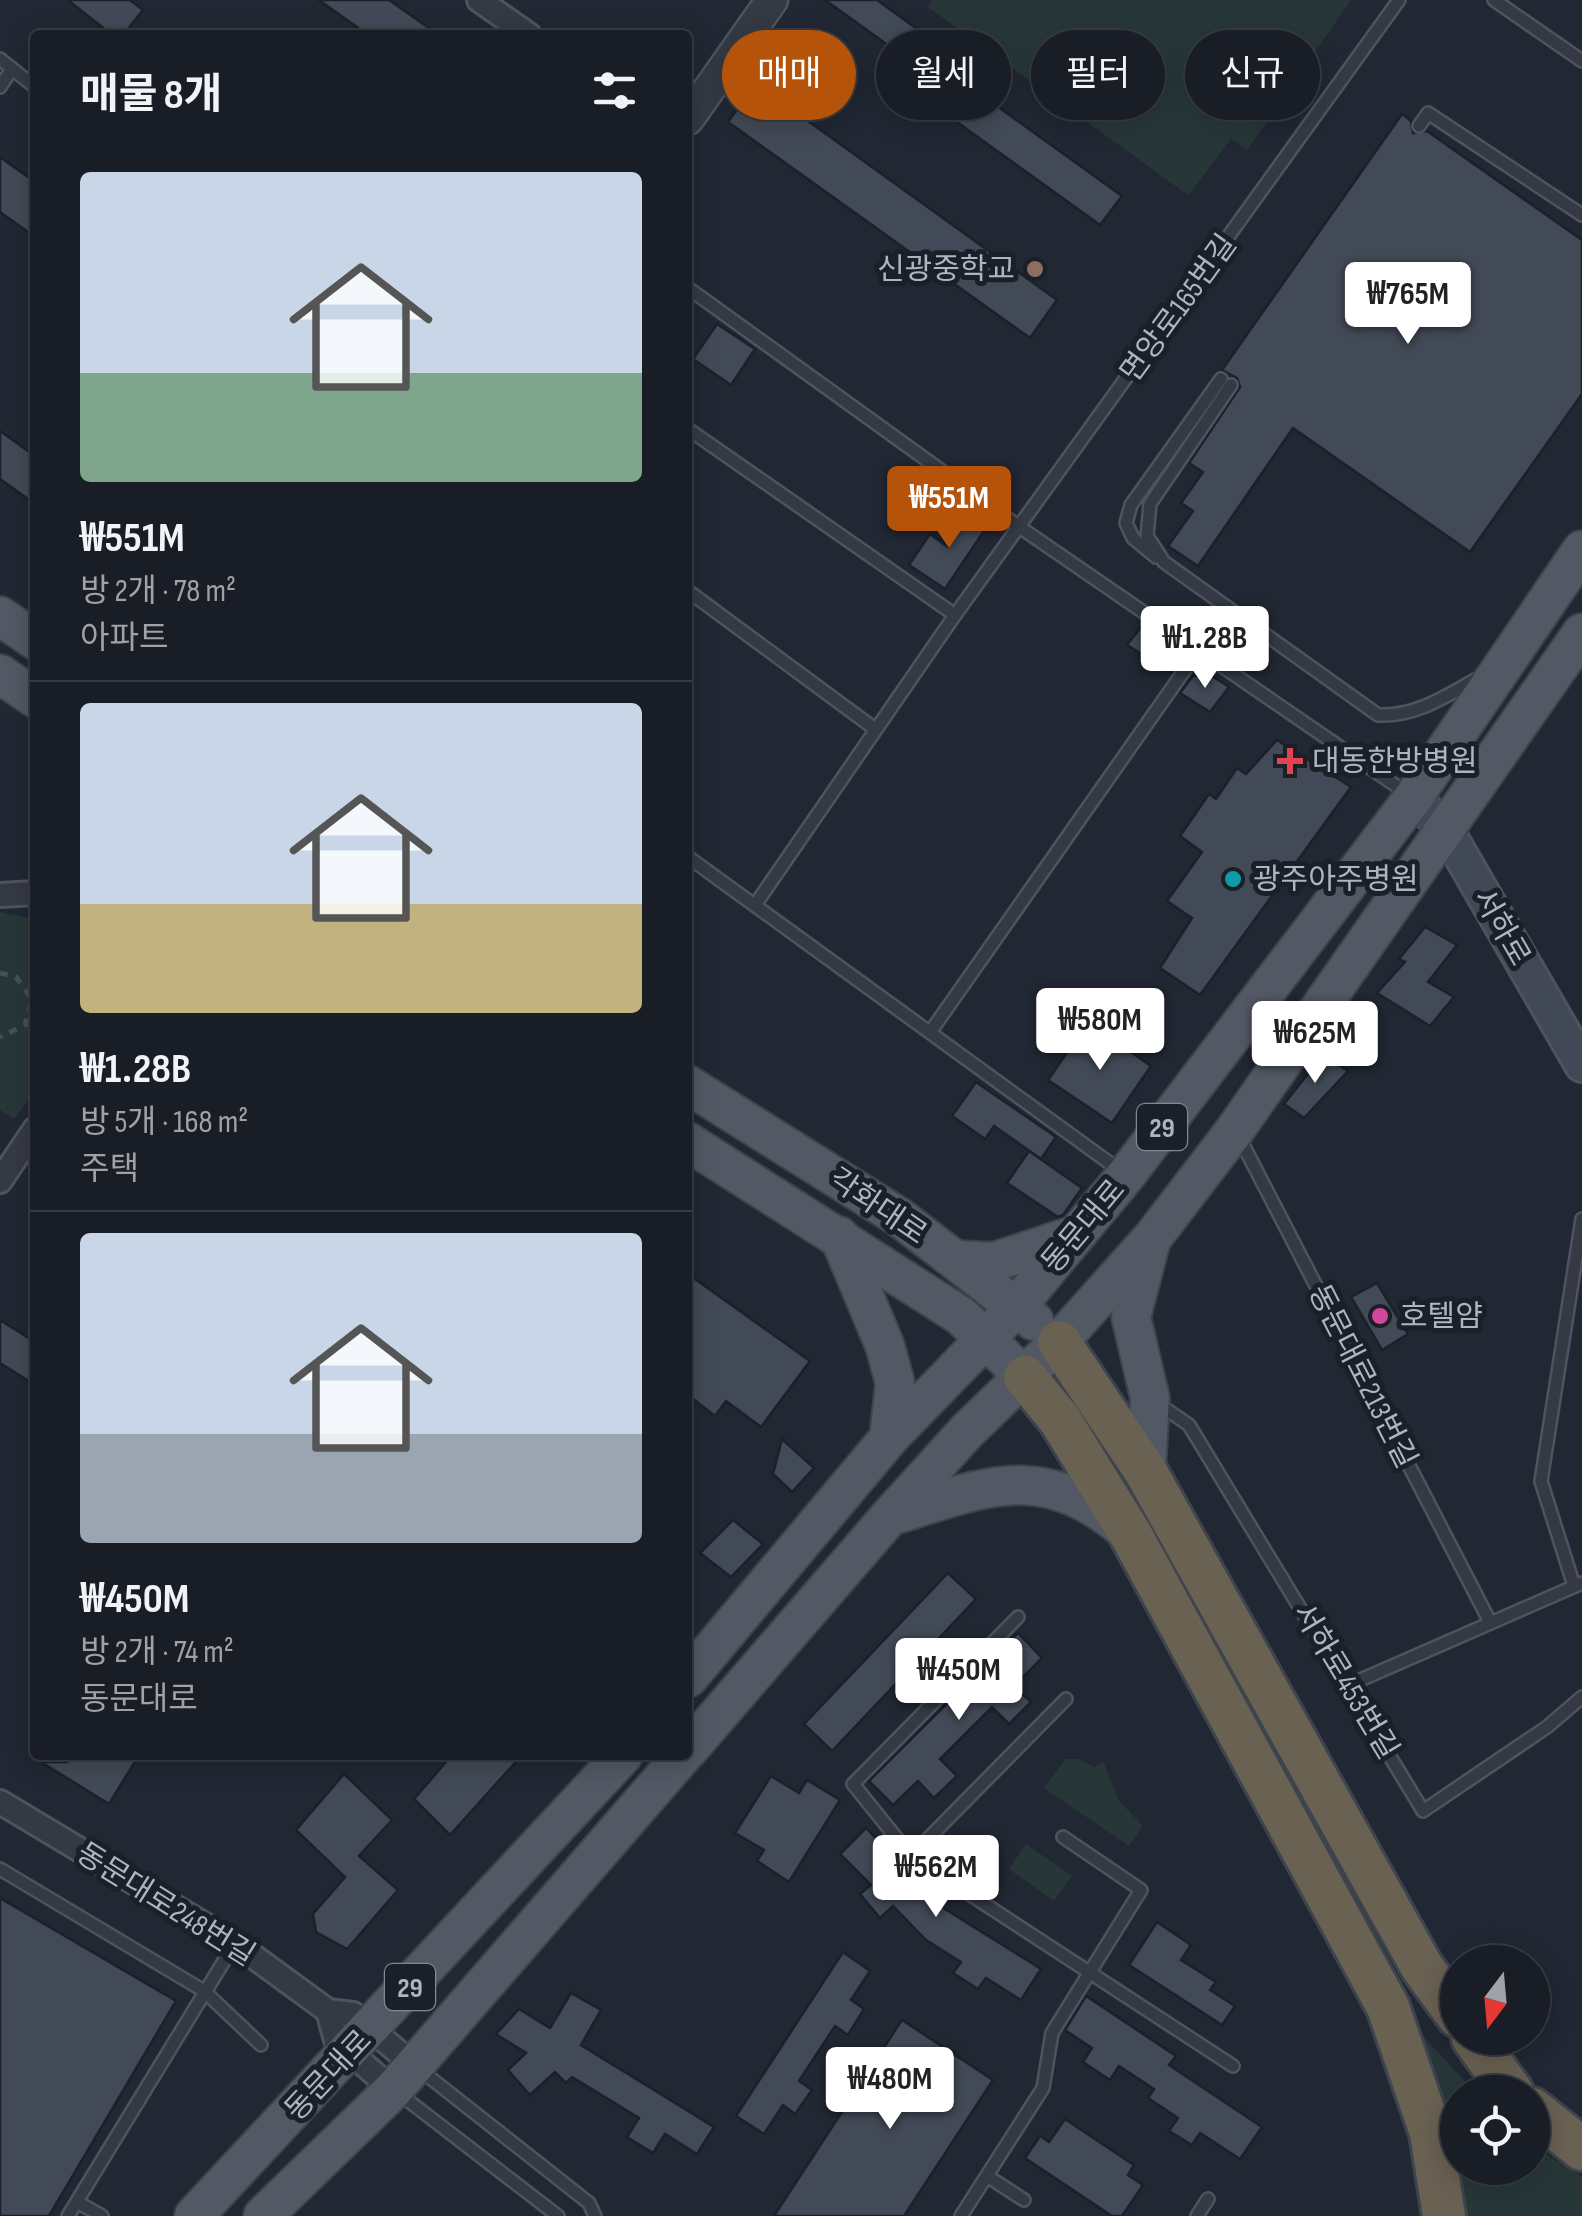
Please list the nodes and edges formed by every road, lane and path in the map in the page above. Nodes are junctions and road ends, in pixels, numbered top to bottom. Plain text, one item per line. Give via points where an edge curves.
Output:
1 (479, 0) edge
2 (772, 0) edge
3 (1399, 0) edge
4 (1494, 0) edge
5 (522, 30) edge
6 (0, 59) edge
7 (1582, 61) edge
8 (12, 69) junction
9 (30, 84) edge
10 (0, 87) edge
11 (692, 113) edge
12 (1419, 126) dead end
13 (1582, 215) edge
14 (692, 291) edge
15 (692, 433) edge
16 (1021, 528) junction
17 (1582, 550) edge
18 (1164, 562) junction
19 (692, 594) edge
20 (1231, 611) junction
21 (955, 615) junction
22 (0, 616) edge
23 (1582, 633) edge
24 (30, 637) edge
25 (1198, 651) junction
26 (1503, 665) junction
27 (0, 674) edge
28 (30, 695) edge
29 (875, 729) junction
30 (1413, 798) junction
31 (1445, 828) junction
32 (692, 860) edge
33 (30, 892) edge
34 (0, 895) edge
35 (755, 904) junction
36 (0, 973) edge
37 (30, 995) edge
38 (30, 1007) edge
39 (26, 1023) junction
40 (30, 1026) edge
41 (931, 1032) junction
42 (0, 1037) edge
43 (1582, 1065) edge
44 (692, 1087) edge
45 (1235, 1130) junction
46 (30, 1137) edge
47 (692, 1144) edge
48 (1126, 1175) junction
49 (0, 1181) edge
50 (1582, 1219) edge
51 (1075, 1235) junction
52 (839, 1236) junction
53 (1153, 1237) junction
54 (957, 1260) junction
55 (1017, 1306) junction
56 (986, 1340) junction
57 (1059, 1342) junction
58 (1024, 1378) junction
59 (1150, 1398) junction
60 (889, 1438) junction
61 (1146, 1472) junction
62 (889, 1517) junction
63 (1130, 1535) junction
64 (1578, 1585) edge
65 (1018, 1616) dead end
66 (1490, 1622) junction
67 (692, 1673) edge
68 (1349, 1685) junction
69 (1066, 1698) dead end
70 (1581, 1699) edge
71 (692, 1744) edge
72 (618, 1760) edge
73 (678, 1760) edge
74 (0, 1802) edge
75 (1064, 1837) dead end
76 (911, 1856) junction
77 (0, 1869) edge
78 (234, 1944) junction
79 (1090, 1973) junction
80 (204, 1990) junction
81 (1440, 1992) edge
82 (328, 2011) junction
83 (361, 2040) junction
84 (262, 2045) dead end
85 (1233, 2066) dead end
86 (404, 2078) junction
87 (1550, 2123) edge
88 (1582, 2149) edge
89 (987, 2176) junction
90 (1208, 2199) dead end
91 (1024, 2200) dead end
92 (77, 2202) junction
93 (68, 2216) edge
94 (102, 2216) edge
95 (194, 2216) edge
96 (263, 2216) edge
97 (558, 2216) edge
98 (595, 2216) edge
99 (961, 2216) edge
100 (1197, 2216) edge
101 (1444, 2216) edge

1 - 5 street
2 - 11 street
3 - 16 lane, 면앙로165번길
4 - 7 lane
6 - 8 lane
8 - 9 lane
8 - 10 lane
12 - 13 lane via 1428,113
14 - 16 lane
15 - 21 lane
16 - 21 lane, 면앙로165번길
16 - 25 lane
17 - 26 main road, 동문대로 / 29
18 - 18 lane via 1147,536 1150,504 1226,382 1131,505 1126,524 1134,538
18 - 20 lane
19 - 29 lane
20 - 25 lane
20 - 26 lane via 1378,715 1425,707
21 - 29 lane, 면앙로165번길
22 - 24 main road
23 - 31 main road, 동문대로 / 29
25 - 30 lane
25 - 41 lane
26 - 30 main road, 동문대로 / 29
27 - 28 main road
29 - 35 lane, 면앙로165번길
30 - 31 main road, 서하로
30 - 48 main road, 동문대로 / 29
31 - 43 main road, 서하로
31 - 45 main road, 동문대로 / 29
32 - 35 lane
33 - 34 street
35 - 41 lane
36 - 37 path via 16,977
38 - 39 path
39 - 40 path
39 - 42 path
41 - 48 lane
44 - 54 main road, 각화대로
45 - 53 main road, 동문대로 / 29
45 - 66 lane, 동문대로213번길
46 - 49 street
47 - 52 main road, 각화대로
48 - 51 main road, 동문대로 / 29
50 - 64 lane via 1541,1481
51 - 54 main road via 994,1262
51 - 55 main road, 동문대로 / 29
52 - 56 main road, 각화대로 via 961,1316
52 - 60 main road via 885,1346 894,1383
53 - 57 main road, 동문대로 / 29
53 - 59 main road via 1131,1317
54 - 55 main road, 각화대로
55 - 56 main road, 동문대로 / 29
55 - 57 main road, 각화대로
56 - 58 main road, 각화대로
56 - 60 main road, 동문대로 / 29
57 - 58 main road, 동문대로 / 29
57 - 61 highway
58 - 62 main road, 동문대로 / 29
58 - 63 highway via 1060,1420
59 - 61 main road
59 - 68 lane, 서하로453번길 via 1189,1425
60 - 67 main road, 동문대로 / 29
61 - 81 highway
62 - 63 main road via 993,1484 1028,1486 1067,1491
62 - 71 main road, 동문대로 / 29
63 - 101 highway via 1388,2007 1430,2133
64 - 66 lane
65 - 76 lane via 853,1784
66 - 68 lane
68 - 70 lane, 서하로453번길 via 1423,1811
69 - 76 lane
72 - 83 main road, 동문대로 / 29
73 - 86 main road, 동문대로 / 29
74 - 78 street, 동문대로248번길
75 - 79 lane via 1141,1890
76 - 79 lane
77 - 80 lane
78 - 80 lane
78 - 82 street, 동문대로248번길
79 - 85 lane
79 - 89 lane via 1052,2034 1043,2088
80 - 84 lane
80 - 92 lane
82 - 83 street, 동문대로248번길 via 353,2014
82 - 83 street, 동문대로248번길 via 336,2040
83 - 86 street, 동문대로248번길
83 - 86 street, 동문대로248번길
83 - 95 main road, 동문대로 / 29
86 - 96 main road, 동문대로 / 29
86 - 97 lane
86 - 98 lane via 589,2203
87 - 88 highway
89 - 91 lane
89 - 99 lane
90 - 100 lane
92 - 93 lane
92 - 94 lane

